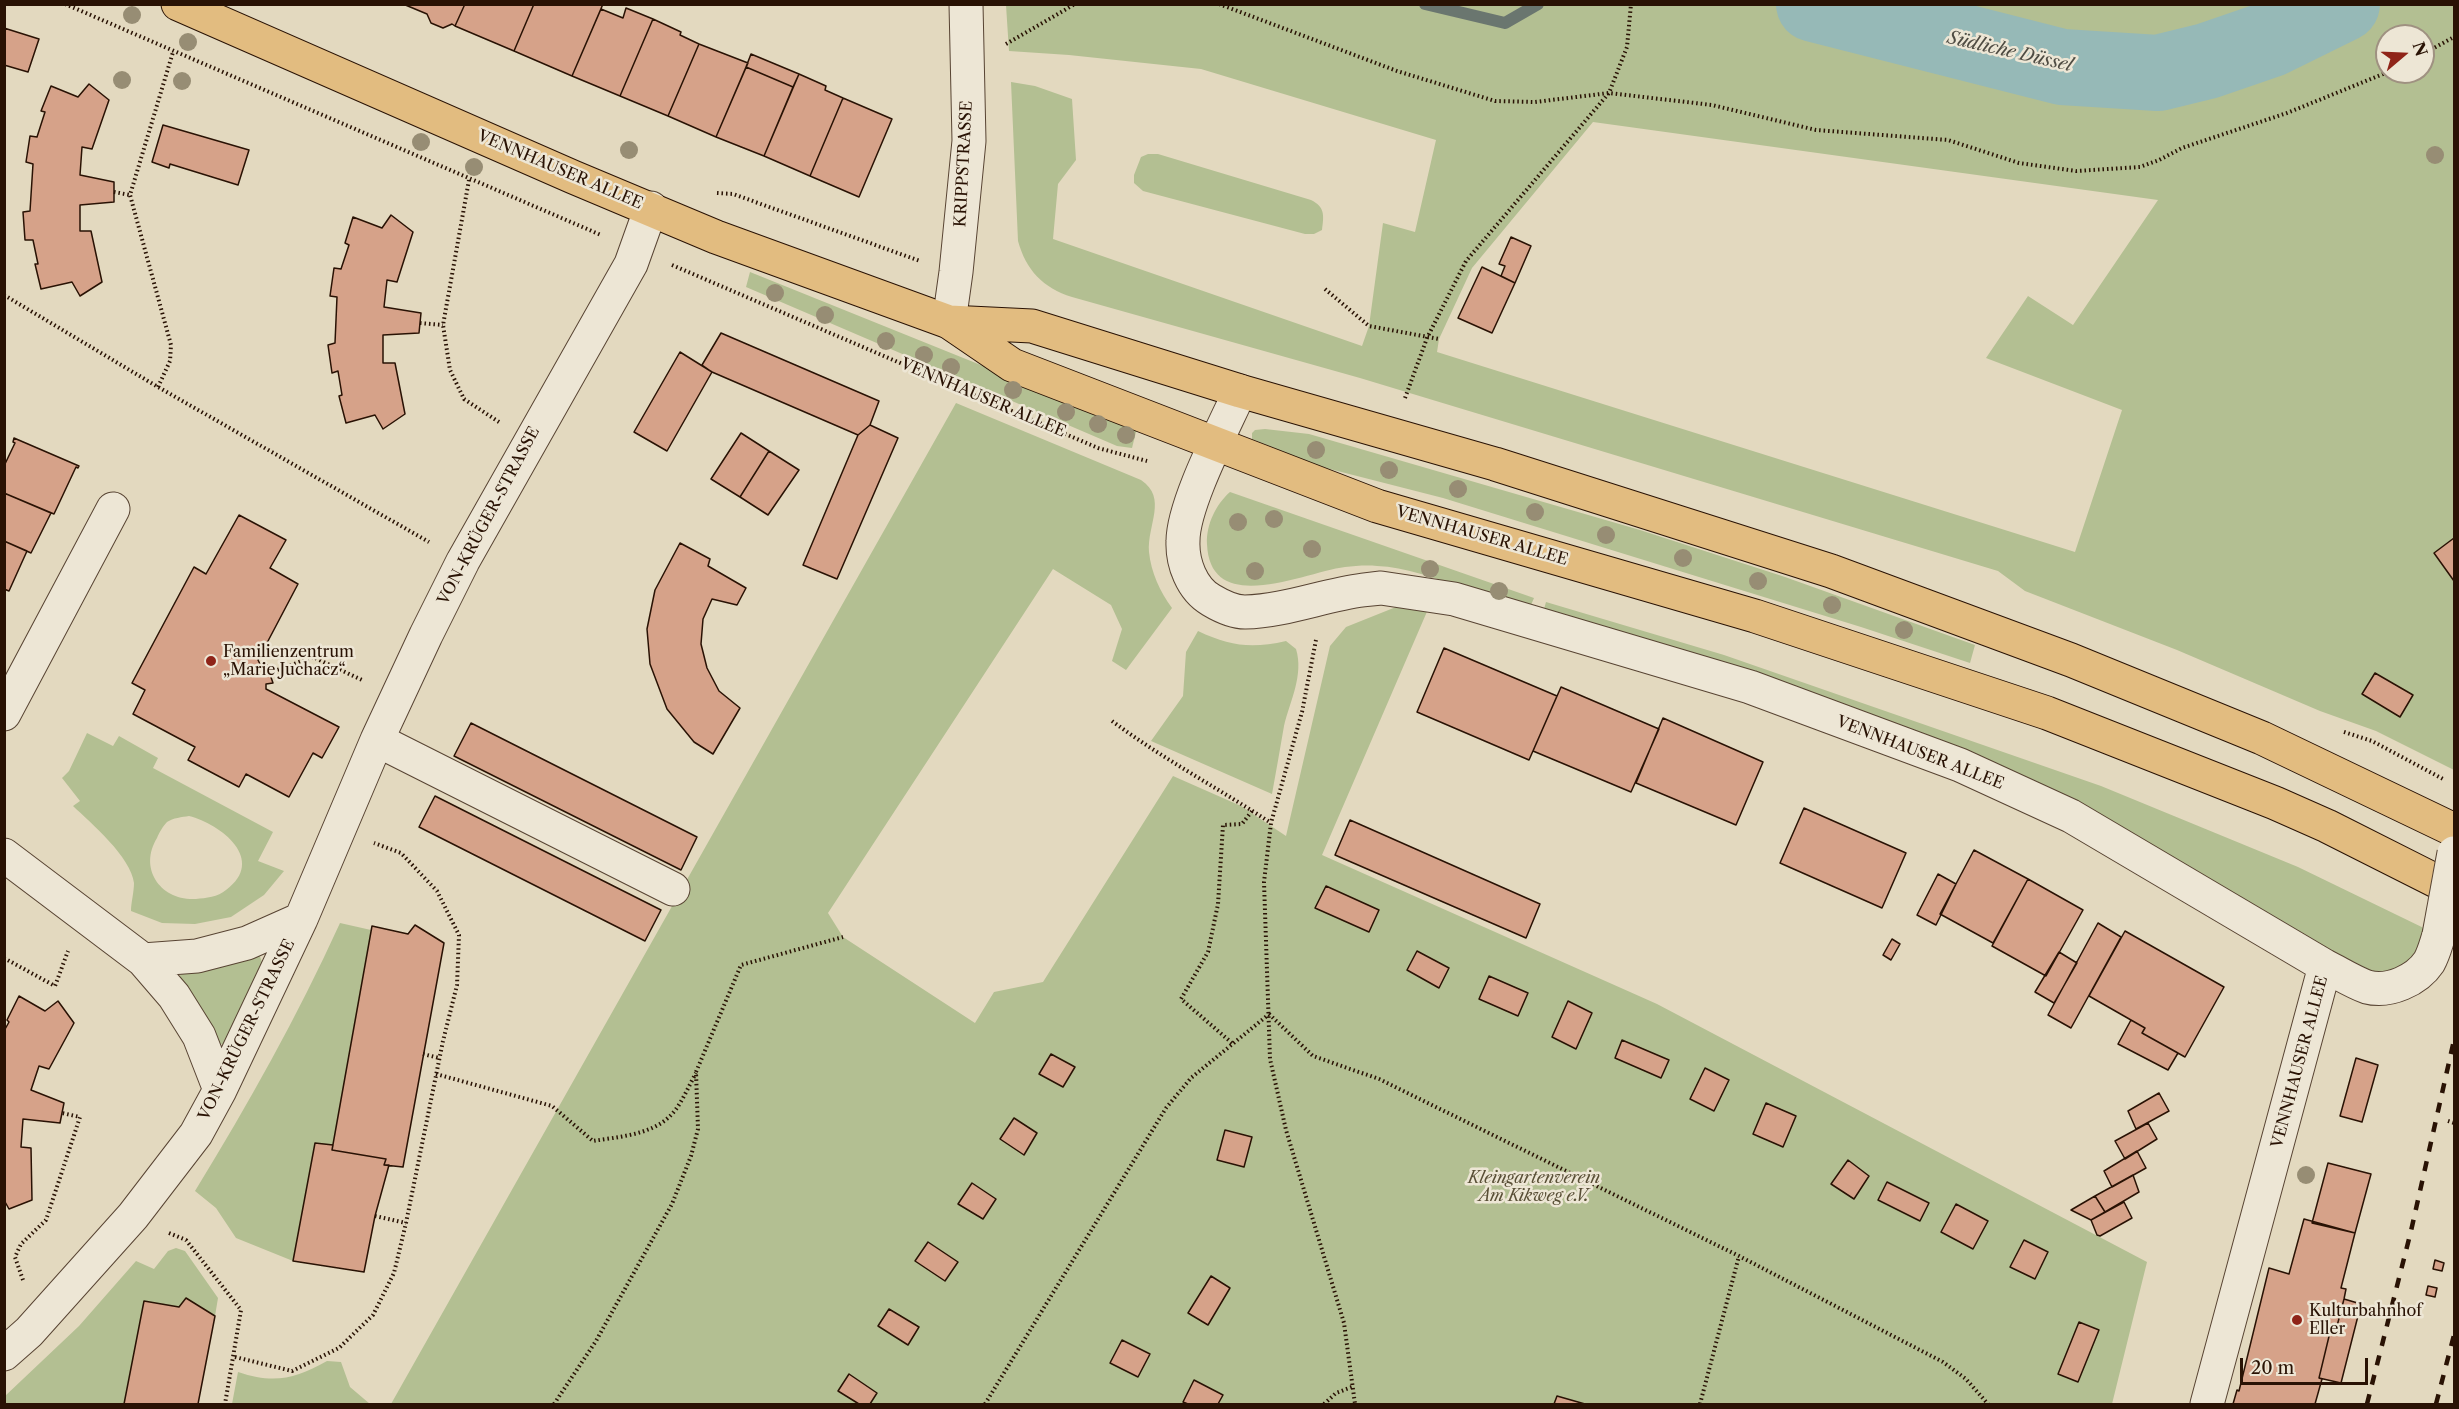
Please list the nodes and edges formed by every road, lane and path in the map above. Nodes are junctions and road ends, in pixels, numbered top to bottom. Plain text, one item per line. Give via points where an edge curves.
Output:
1 (64, 4) edge
2 (178, 4) edge
3 (966, 4) edge
4 (1075, 4) edge
5 (1219, 4) edge
6 (1631, 4) edge
7 (2454, 38) edge
8 (2435, 48) edge
9 (173, 52) junction
10 (968, 65) junction
11 (2375, 77) edge
12 (1609, 93) junction
13 (469, 180) junction
14 (114, 192) dead end
15 (733, 194) dead end
16 (130, 195) junction
17 (651, 208) junction
18 (606, 237) dead end
19 (665, 262) dead end
20 (956, 272) junction
21 (1325, 289) dead end
22 (4, 295) edge
23 (949, 322) junction
24 (420, 323) dead end
25 (443, 325) junction
26 (1427, 338) junction
27 (1439, 339) dead end
28 (158, 387) junction
29 (1240, 391) junction
30 (1403, 404) dead end
31 (497, 421) dead end
32 (1217, 443) junction
33 (1153, 463) dead end
34 (113, 509) dead end
35 (429, 542) dead end
36 (1308, 601) junction
37 (269, 673) dead end
38 (398, 695) junction
39 (4, 714) edge
40 (1112, 721) dead end
41 (377, 740) junction
42 (1252, 811) junction
43 (1271, 823) junction
44 (339, 830) junction
45 (2454, 830) edge
46 (2454, 854) edge
47 (4, 855) edge
48 (672, 889) dead end
49 (2454, 890) edge
50 (82, 914) junction
51 (301, 919) junction
52 (843, 937) dead end
53 (4, 957) edge
54 (143, 960) junction
55 (2325, 966) junction
56 (1269, 1014) junction
57 (1232, 1043) junction
58 (423, 1054) dead end
59 (439, 1058) junction
60 (696, 1072) junction
61 (436, 1074) junction
62 (220, 1089) junction
63 (62, 1113) dead end
64 (2448, 1121) dead end
65 (2454, 1123) edge
66 (133, 1216) junction
67 (375, 1216) dead end
68 (406, 1223) junction
69 (1739, 1256) junction
70 (40, 1319) junction
71 (4, 1354) edge
72 (235, 1357) junction
73 (1352, 1387) junction
74 (225, 1404) edge
75 (554, 1404) edge
76 (986, 1404) edge
77 (1324, 1404) edge
78 (1355, 1404) edge
79 (1700, 1404) edge
80 (1988, 1404) edge
81 (2207, 1404) edge

1 - 9 path
2 - 17 main road, VENNHAUSER ALLEE
3 - 10 street, KRIPPSTRASSE
4 - 10 path
5 - 12 path via 1397,71 1495,101 1535,102
6 - 12 path via 1627,47
7 - 8 path
9 - 13 path
9 - 16 path
10 - 20 street, KRIPPSTRASSE via 969,141
11 - 12 path via 2140,167 2076,171 2019,163 1948,140 1816,130 1712,105
12 - 26 path via 1466,261
13 - 18 path
13 - 25 path
14 - 16 path
15 - 20 path
16 - 28 path via 171,345 170,361
17 - 23 main road, VENNHAUSER ALLEE via 749,250
17 - 38 street, VON-KRÜGER-STRASSE via 631,264 463,561
19 - 33 path, VENNHAUSER ALLEE via 1098,448
20 - 23 street, KRIPPSTRASSE
21 - 26 path via 1369,326
22 - 28 path
23 - 29 main road, VENNHAUSER ALLEE via 1032,326
23 - 32 main road, VENNHAUSER ALLEE via 1012,365
24 - 25 path
25 - 31 path via 450,370 464,399
26 - 27 path
26 - 30 path
28 - 35 path
29 - 32 street, VENNHAUSER ALLEE
29 - 45 main road, VENNHAUSER ALLEE via 1495,464 1841,575 2071,660 2262,738
32 - 36 street, VENNHAUSER ALLEE via 1187,517 1183,540 1190,575 1203,595 1243,612
32 - 49 main road, VENNHAUSER ALLEE via 1377,506 1755,616 2047,713 2275,803
34 - 39 street
36 - 43 path via 1317,636 1302,712
36 - 55 street, VENNHAUSER ALLEE via 1381,588 1454,599 1750,687 1960,765 2071,816
37 - 38 path via 313,657
38 - 41 street, VON-KRÜGER-STRASSE
40 - 42 path
41 - 44 street, VON-KRÜGER-STRASSE
41 - 48 street
42 - 43 path
42 - 57 path via 1242,824 1223,825 1218,904 1208,952 1181,999
43 - 56 path via 1264,882
44 - 51 street, VON-KRÜGER-STRASSE
44 - 59 path via 401,853 437,891 459,935 457,985
46 - 55 street, bridge via 2439,935 2427,964 2417,975 2380,989
47 - 50 street
50 - 53 path via 55,986
50 - 54 street
51 - 54 street via 248,943 197,956
51 - 62 street, VON-KRÜGER-STRASSE
52 - 60 path via 741,965
54 - 62 street via 174,996 199,1036
55 - 81 street, VENNHAUSER ALLEE
56 - 57 path
56 - 69 path via 1314,1056 1379,1079
56 - 73 path via 1272,1069 1286,1130 1344,1323
57 - 76 path via 1191,1078 1166,1107
58 - 59 path
59 - 61 path
60 - 61 path via 668,1118 624,1136 593,1141 552,1106
60 - 75 path via 698,1129 672,1204 596,1341
61 - 68 path
62 - 66 street, VON-KRÜGER-STRASSE via 196,1134
63 - 70 path via 80,1117 54,1199 46,1220 21,1244 15,1257
64 - 65 path
66 - 70 street, VON-KRÜGER-STRASSE
66 - 72 path via 186,1240 241,1310
67 - 68 path
68 - 72 path via 394,1273 373,1315 339,1348 292,1371
69 - 79 path
69 - 80 path via 1943,1362 1966,1379
70 - 71 street, VON-KRÜGER-STRASSE
72 - 74 path
73 - 77 path via 1336,1393
73 - 78 path

